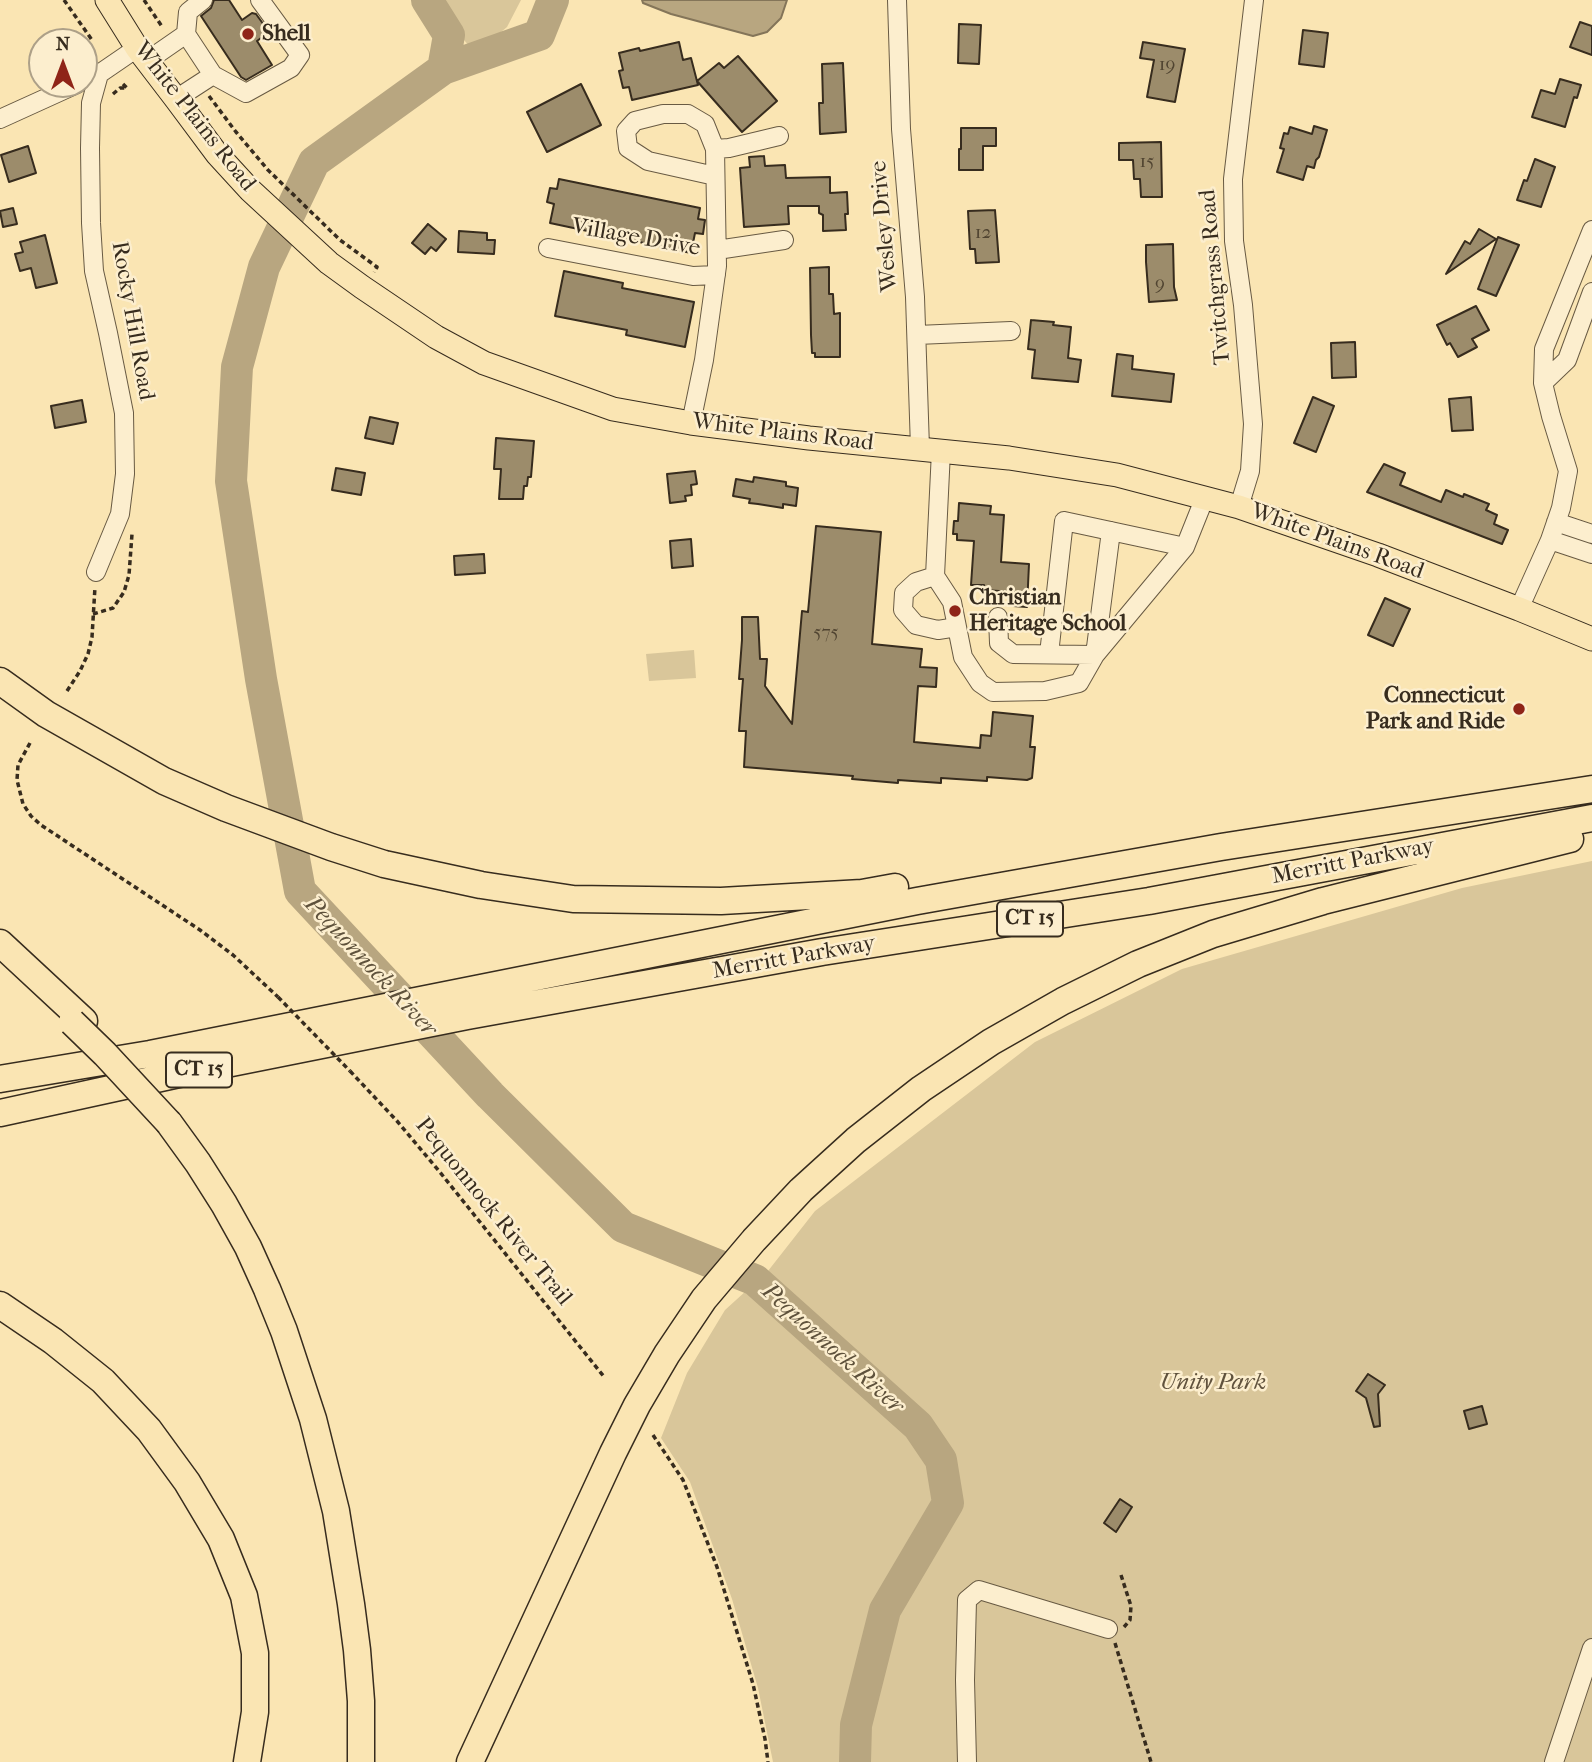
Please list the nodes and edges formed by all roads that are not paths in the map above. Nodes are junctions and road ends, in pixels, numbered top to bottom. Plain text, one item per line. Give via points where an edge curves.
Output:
1 (107, 0) edge
2 (203, 0) edge
3 (260, 0) edge
4 (897, 0) edge
5 (1254, 0) edge
6 (186, 34) junction
7 (142, 55) junction
8 (98, 74) edge
9 (213, 75) junction
10 (46, 98) edge
11 (92, 98) edge
12 (176, 99) junction
13 (0, 119) edge
14 (779, 136) dead end
15 (715, 149) junction
16 (715, 176) junction
17 (1592, 230) edge
18 (784, 240) dead end
19 (548, 248) dead end
20 (717, 250) junction
21 (716, 275) junction
22 (1592, 292) edge
23 (1011, 331) dead end
24 (916, 335) junction
25 (1543, 383) junction
26 (691, 424) junction
27 (931, 449) junction
28 (1205, 497) junction
29 (1239, 507) junction
30 (1556, 522) junction
31 (1111, 531) junction
32 (1592, 534) edge
33 (1550, 540) junction
34 (1185, 547) junction
35 (1592, 554) edge
36 (96, 572) road end
37 (935, 576) junction
38 (1519, 609) junction
39 (998, 617) dead end
40 (957, 627) junction
41 (1592, 639) edge
42 (1049, 654) junction
43 (1095, 655) junction
44 (0, 681) edge
45 (1592, 789) edge
46 (1592, 818) edge
47 (1592, 834) edge
48 (1221, 847) junction
49 (0, 943) edge
50 (0, 965) edge
51 (78, 1021) junction
52 (0, 1079) edge
53 (0, 1113) edge
54 (0, 1305) edge
55 (1108, 1629) road end
56 (1592, 1648) edge
57 (247, 1762) edge
58 (361, 1762) edge
59 (470, 1762) edge
60 (967, 1762) edge
61 (1554, 1762) edge

1 - 7 main road, White Plains Road
2 - 6 street via 188,12
3 - 9 street via 300,55 291,68 246,93
4 - 24 street, Wesley Drive
5 - 29 street, Twitchgrass Road via 1233,179 1234,241 1253,424 1250,471
6 - 7 street
6 - 9 street
7 - 8 street
7 - 12 main road, White Plains Road
9 - 12 street
10 - 13 street
11 - 36 street, Rocky Hill Road via 94,271 124,412 125,474 120,514
12 - 26 main road, White Plains Road via 250,190 329,263 436,337 484,363 613,409
14 - 15 street
15 - 16 street, Village Drive
15 - 16 street via 705,124 688,114 635,121 626,131 628,148 648,161
16 - 20 street, Village Drive
17 - 25 street via 1544,349
18 - 20 street, Village Drive
19 - 21 street, Village Drive via 693,275
20 - 21 street, Village Drive
21 - 26 street, Village Drive
22 - 25 street via 1567,360
23 - 24 street
24 - 27 street, Wesley Drive
25 - 30 street via 1568,471
26 - 27 main road, White Plains Road
27 - 28 main road, White Plains Road via 1049,463
27 - 37 street, Wesley Drive
28 - 29 main road, White Plains Road
28 - 34 street
29 - 38 main road, White Plains Road
30 - 32 street
30 - 33 street
31 - 34 street
31 - 42 street via 1064,521
31 - 43 street
33 - 35 street
33 - 38 street
34 - 43 street
37 - 40 street via 952,602
37 - 40 street via 916,582 904,593 903,611 916,625 938,630
38 - 41 main road, White Plains Road
39 - 42 street via 999,643 1013,654
40 - 43 street via 963,657 980,683 993,692 1045,691 1079,683
42 - 43 street
44 - 48 highway via 101,747 226,808 384,864 573,899 721,901 862,893 1070,859
45 - 48 highway, Merritt Parkway / CT 15
46 - 53 highway, Merritt Parkway / CT 15 via 1149,901 822,952 467,1016
47 - 59 highway via 1323,901 1213,934 1125,970 991,1042 856,1140 754,1240 704,1299 667,1354 637,1405
48 - 52 highway, Merritt Parkway / CT 15 via 830,917 150,1054
49 - 51 highway
50 - 51 highway
51 - 58 highway, bridge via 169,1122 204,1173 248,1247 284,1331 336,1510 360,1689
54 - 57 highway via 103,1381 187,1482 221,1539 244,1596 255,1653 255,1712
55 - 60 street via 979,1590 967,1600
56 - 61 street

